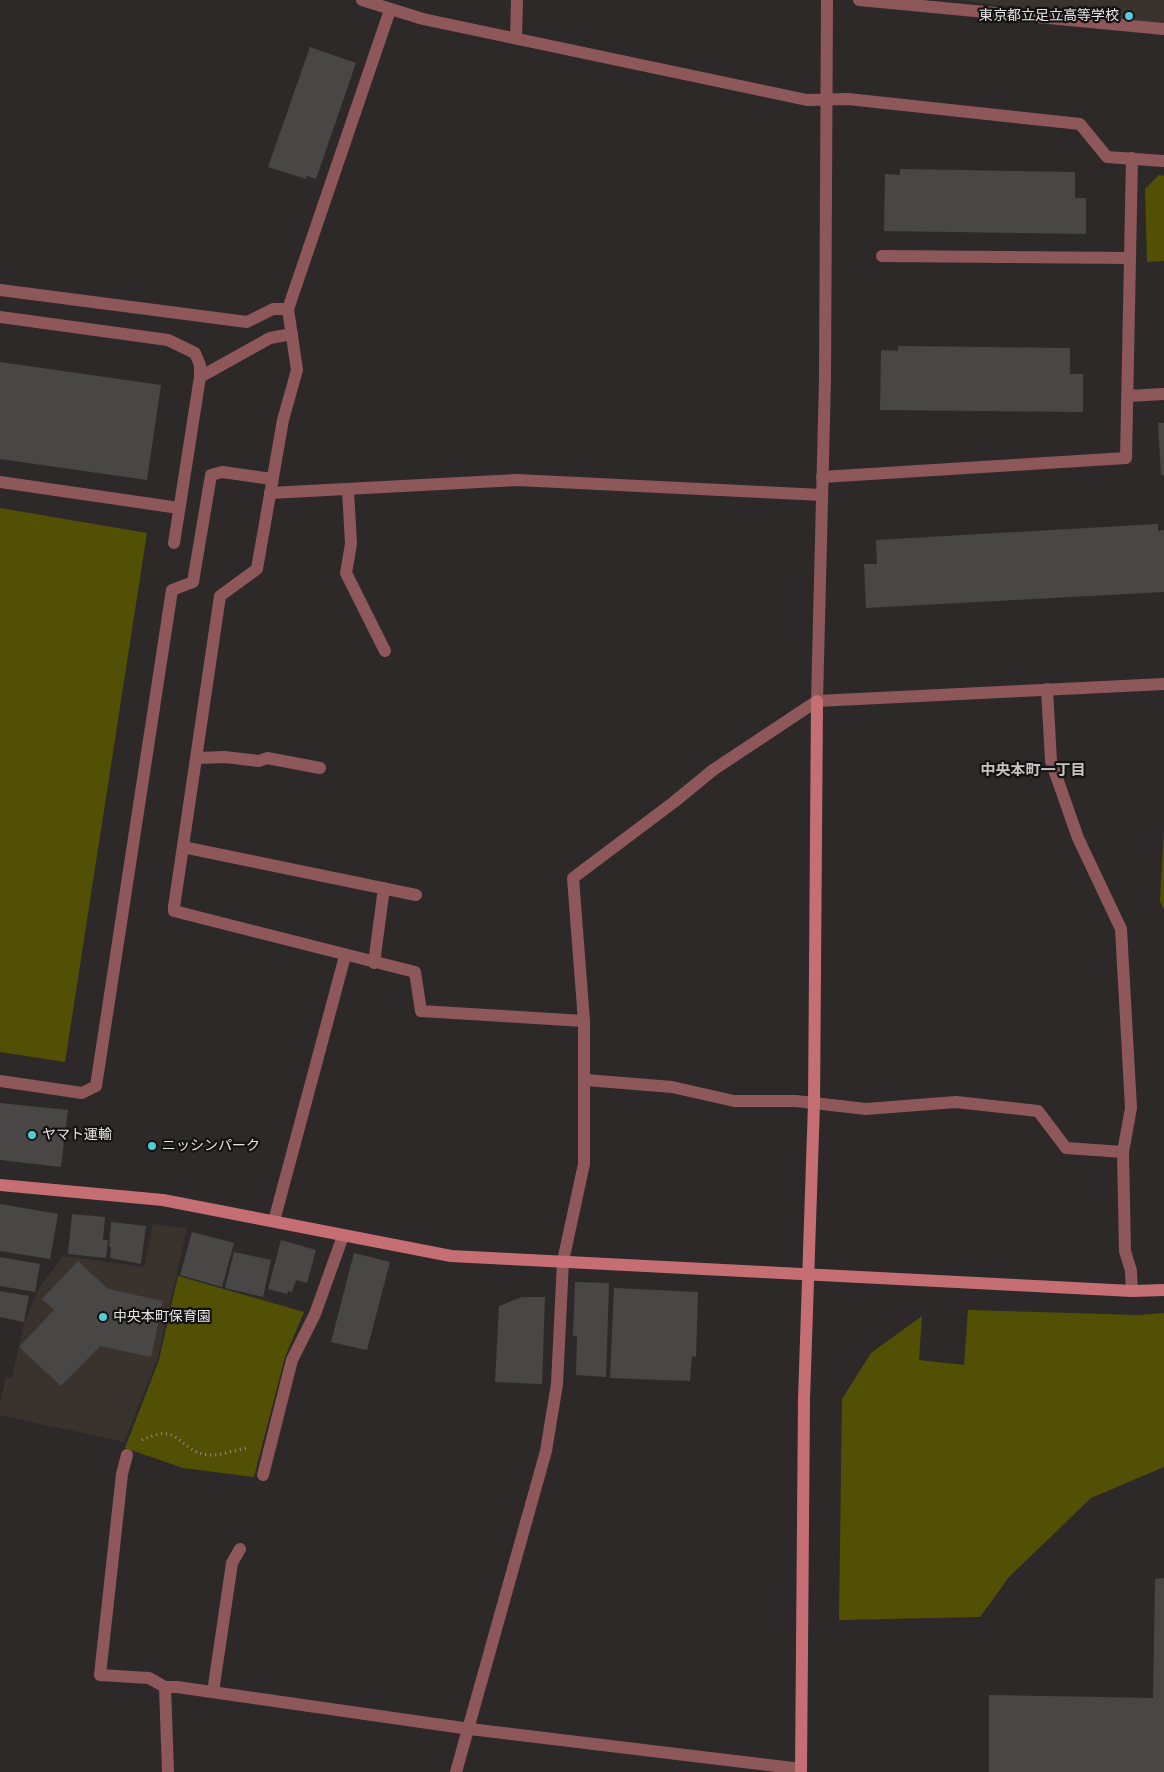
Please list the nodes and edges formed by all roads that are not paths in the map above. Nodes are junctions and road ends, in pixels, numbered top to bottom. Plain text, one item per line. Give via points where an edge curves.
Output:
1 (362, 0) edge
2 (517, 0) edge
3 (827, 0) edge
4 (859, 0) edge
5 (390, 10) junction
6 (1164, 29) edge
7 (516, 37) junction
8 (825, 99) junction
9 (1132, 158) junction
10 (1164, 160) edge
11 (882, 256) dead end
12 (1130, 258) junction
13 (0, 290) edge
14 (288, 309) junction
15 (0, 317) edge
16 (292, 334) junction
17 (200, 377) junction
18 (1164, 394) edge
19 (1127, 396) junction
20 (822, 477) junction
21 (272, 479) junction
22 (0, 482) edge
23 (348, 490) junction
24 (270, 493) junction
25 (822, 494) junction
26 (179, 508) junction
27 (174, 542) dead end
28 (385, 651) dead end
29 (1164, 684) edge
30 (1047, 689) junction
31 (817, 701) junction
32 (196, 758) junction
33 (320, 768) dead end
34 (183, 848) junction
35 (384, 888) junction
36 (416, 895) dead end
37 (345, 956) junction
38 (374, 963) junction
39 (584, 1021) junction
40 (586, 1080) junction
41 (0, 1081) edge
42 (814, 1104) junction
43 (1122, 1152) junction
44 (0, 1185) edge
45 (274, 1222) junction
46 (343, 1236) junction
47 (563, 1261) junction
48 (808, 1274) junction
49 (1164, 1290) edge
50 (1132, 1291) junction
51 (127, 1455) road end
52 (263, 1474) dead end
53 (240, 1549) dead end
54 (165, 1687) junction
55 (213, 1692) junction
56 (470, 1729) junction
57 (801, 1771) edge
58 (168, 1772) edge
59 (456, 1772) edge

1 - 5 street
2 - 7 street
3 - 8 street
4 - 6 street
5 - 7 street
5 - 14 street
7 - 8 street via 807,100
8 - 9 street via 1080,124 1107,157
8 - 20 street
9 - 10 street
9 - 12 street
11 - 12 street
12 - 19 street
13 - 14 street via 247,322 274,309
14 - 16 street
15 - 17 street via 168,340 195,353
16 - 17 street via 270,338
16 - 21 street via 297,370
17 - 26 street
18 - 19 street
19 - 20 street via 1126,458
20 - 25 street
21 - 24 street
21 - 41 street via 222,472 211,474 193,582 172,590 96,1086 82,1093
22 - 26 street
23 - 24 street
23 - 25 street via 517,480
23 - 28 street via 351,544 346,573
24 - 32 street via 257,569 220,596
25 - 31 street
26 - 27 street
29 - 30 street
30 - 31 street
30 - 43 street via 1051,761 1078,838 1120,929 1130,1108
31 - 39 street via 713,770 572,878
31 - 42 street
32 - 33 street via 259,761 267,758
32 - 34 street
34 - 35 street
34 - 37 street via 174,911
35 - 36 street
35 - 38 street
37 - 38 street
37 - 45 street
38 - 39 street via 415,972 422,1011
39 - 40 street
40 - 42 street via 672,1088 734,1101
40 - 47 street via 584,1164
42 - 43 street via 866,1109 956,1102 1038,1111 1066,1148
42 - 48 street
43 - 50 street via 1125,1251
44 - 45 street via 163,1200
45 - 46 street
46 - 47 street via 451,1256
46 - 52 street via 315,1314 292,1360
47 - 48 street
47 - 56 street via 557,1384 546,1451
48 - 50 street
48 - 57 street
49 - 50 street
51 - 54 street via 122,1474 100,1674 149,1678
53 - 55 street via 232,1564
54 - 55 street
54 - 58 street
55 - 56 street
56 - 57 street
56 - 59 street

